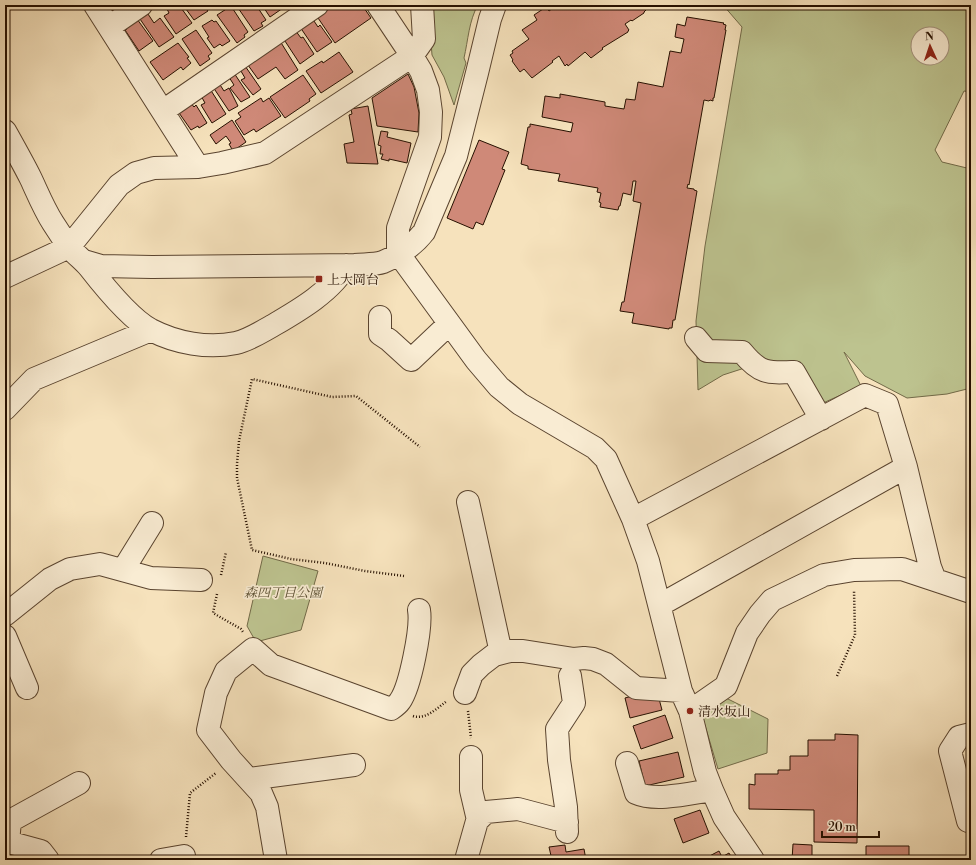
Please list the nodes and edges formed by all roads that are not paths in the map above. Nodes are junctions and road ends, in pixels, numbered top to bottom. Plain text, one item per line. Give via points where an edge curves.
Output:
1 (95, 5) edge
2 (141, 5) edge
3 (317, 5) edge
4 (378, 5) edge
5 (422, 5) edge
6 (495, 5) edge
7 (109, 27) junction
8 (412, 56) junction
9 (162, 110) junction
10 (5, 131) edge
11 (198, 166) junction
12 (398, 253) junction
13 (77, 254) junction
14 (346, 265) junction
15 (5, 277) edge
16 (380, 317) dead end
17 (449, 324) junction
18 (150, 330) junction
19 (696, 338) dead end
20 (5, 409) edge
21 (821, 419) junction
22 (906, 467) junction
23 (468, 502) dead end
24 (633, 520) junction
25 (152, 523) dead end
26 (123, 570) junction
27 (935, 580) junction
28 (209, 586) road end
29 (971, 592) edge
30 (660, 605) junction
31 (419, 610) dead end
32 (5, 615) edge
33 (5, 636) edge
34 (501, 653) junction
35 (570, 676) dead end
36 (27, 688) dead end
37 (682, 691) junction
38 (465, 693) road end
39 (690, 711) junction
40 (971, 734) edge
41 (471, 757) road end
42 (627, 763) dead end
43 (354, 765) dead end
44 (249, 779) junction
45 (79, 783) dead end
46 (712, 790) junction
47 (478, 820) junction
48 (970, 824) edge
49 (7, 843) edge
50 (184, 856) road end
51 (48, 860) edge
52 (161, 860) edge
53 (276, 860) edge
54 (466, 860) edge
55 (753, 860) edge

1 - 7 street
2 - 7 street
3 - 9 street
4 - 8 street
5 - 8 street via 424,39
6 - 12 street via 456,156 424,232
7 - 9 street
8 - 11 street via 265,153
8 - 12 street via 428,90 431,112 430,137 398,228
9 - 11 street
10 - 13 street via 52,222
11 - 13 street via 154,168 136,173 119,185
12 - 14 street via 374,264
12 - 17 street
13 - 14 street via 101,266
13 - 15 street
13 - 18 street via 132,315
14 - 18 street via 318,296 251,338 237,343 195,344
16 - 17 street via 380,334 411,360
17 - 24 street via 499,387 520,404 595,448 606,459
18 - 20 street via 34,379
19 - 21 street via 707,351 742,352 762,371 794,372
21 - 22 street via 865,395 887,404
21 - 24 street
22 - 27 street
22 - 30 street
23 - 34 street
24 - 30 street
25 - 26 street
26 - 28 street via 151,578
26 - 32 street via 100,564 70,569 50,579
27 - 29 street
27 - 39 street via 902,569 854,570 824,575 772,600 747,633 726,686
30 - 37 street
31 - 44 street via 415,656 406,688 399,703 391,709 272,665 250,643 226,671 216,693 208,730
33 - 36 street
34 - 37 street via 523,651 574,659 594,659 606,664 636,688
34 - 38 street via 494,655 472,674
35 - 47 street via 574,704 557,729 567,827 518,809 486,812
37 - 39 street
39 - 46 street
40 - 48 street via 959,736 950,750
41 - 47 street via 471,790
42 - 46 street via 636,793 644,797
43 - 44 street
44 - 53 street via 261,793 267,807
45 - 49 street via 10,821
46 - 55 street via 724,817
47 - 54 street
49 - 51 street via 40,851
50 - 52 street

